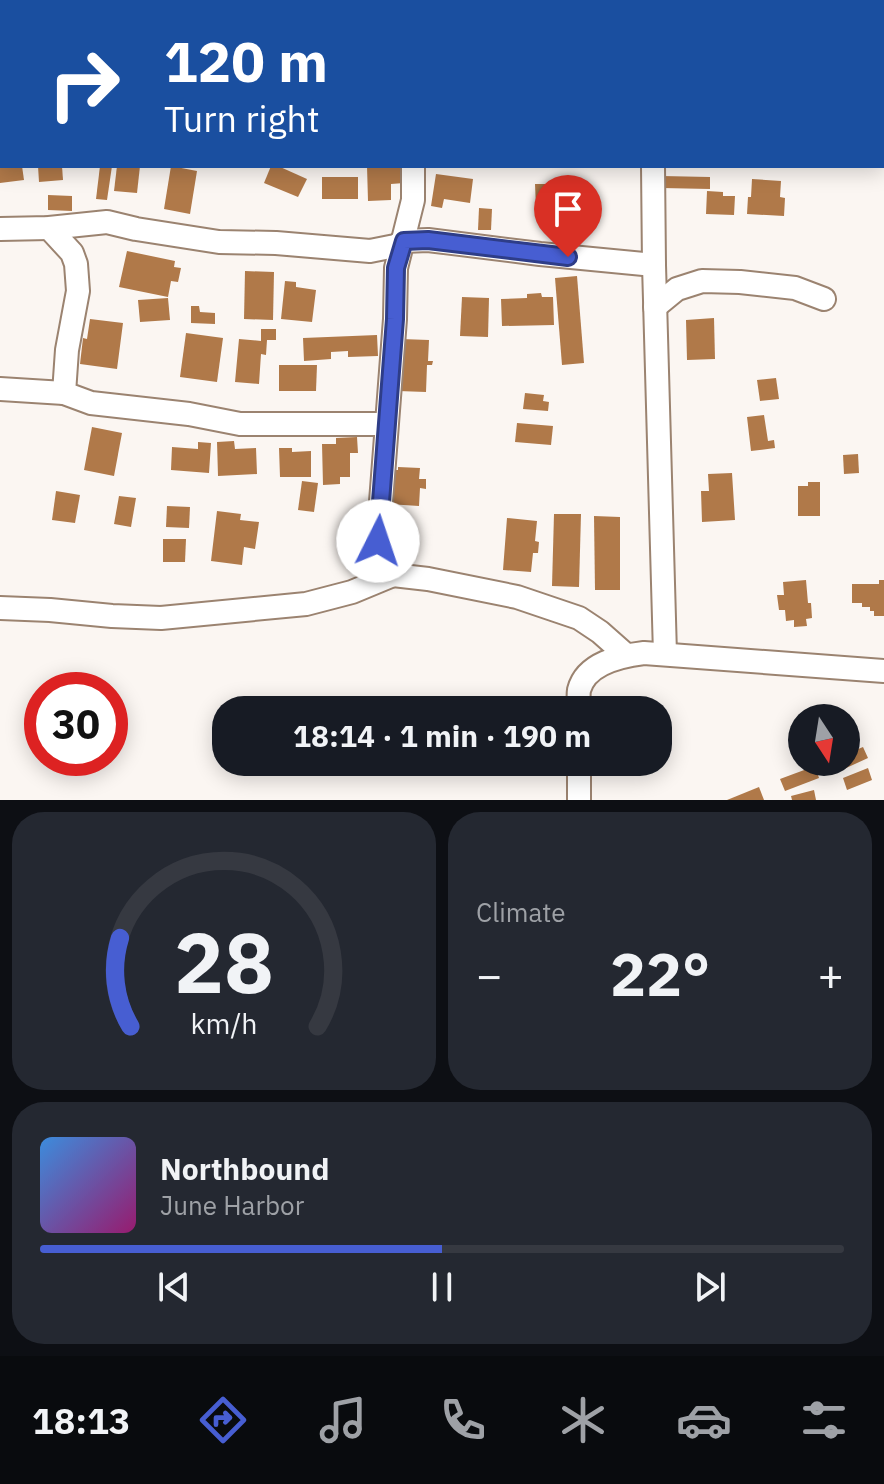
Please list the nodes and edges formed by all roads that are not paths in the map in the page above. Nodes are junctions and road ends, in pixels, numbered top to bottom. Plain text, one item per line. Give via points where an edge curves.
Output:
1 (413, 168) edge
2 (653, 168) edge
3 (49, 228) junction
4 (0, 229) edge
5 (404, 241) junction
6 (654, 265) junction
7 (824, 299) dead end
8 (655, 307) junction
9 (0, 389) edge
10 (64, 393) junction
11 (386, 424) junction
12 (393, 575) junction
13 (0, 608) edge
14 (665, 654) junction
15 (626, 655) junction
16 (884, 671) edge
17 (579, 696) edge
18 (579, 776) edge
19 (579, 800) edge

1 - 5 street
2 - 6 street
3 - 4 street
3 - 5 street via 107,222 219,242 370,251
3 - 10 street via 76,264 78,291
5 - 6 street
5 - 11 street via 396,268
6 - 8 street
7 - 8 street via 795,288 702,281 677,289
8 - 14 street
9 - 10 street
10 - 11 street via 91,403 240,424
11 - 12 street via 378,541
12 - 13 street via 306,604 161,618
12 - 15 street via 517,597 579,618
14 - 15 street
14 - 16 street
15 - 17 street via 599,665
18 - 19 street

